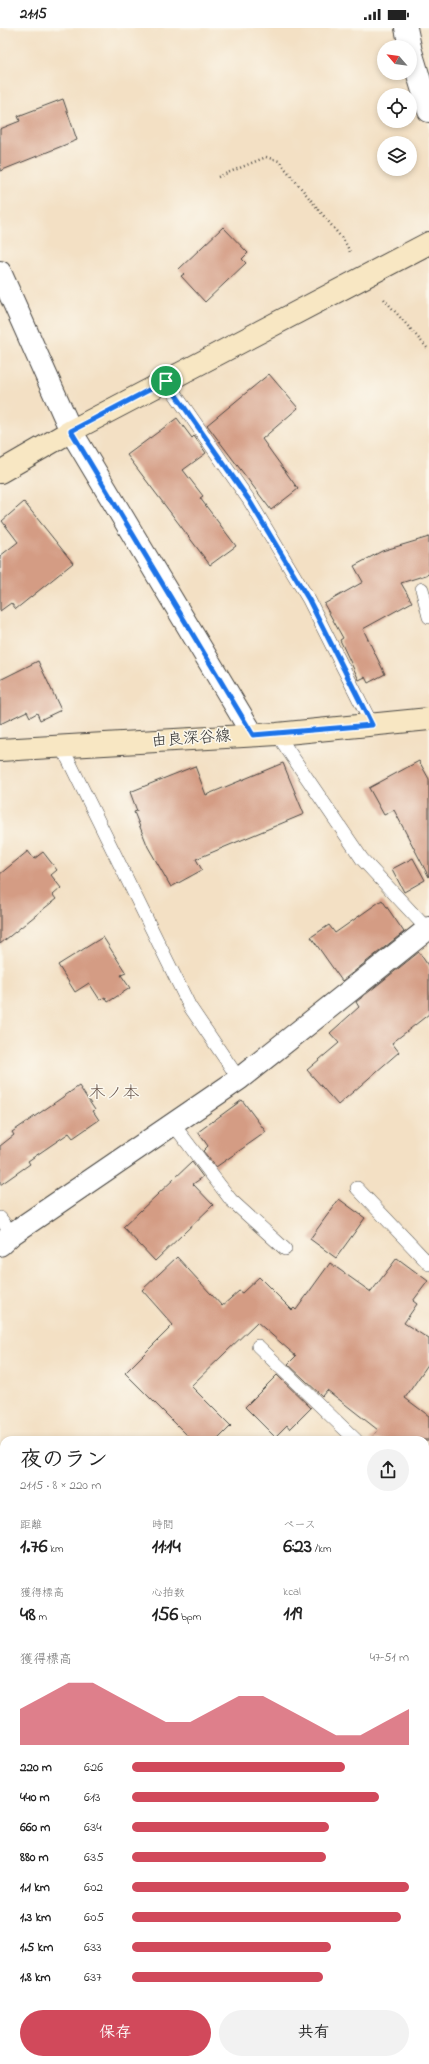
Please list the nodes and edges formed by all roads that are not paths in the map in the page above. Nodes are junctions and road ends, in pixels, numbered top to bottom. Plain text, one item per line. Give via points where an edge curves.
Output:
1 (406, 28) edge
2 (408, 40) edge
3 (417, 71) edge
4 (429, 111) edge
5 (429, 243) edge
6 (0, 272) edge
7 (166, 381) junction
8 (71, 431) junction
9 (0, 472) edge
10 (422, 589) dead end
11 (429, 616) edge
12 (429, 719) edge
13 (372, 725) junction
14 (277, 734) junction
15 (253, 735) junction
16 (62, 747) junction
17 (0, 750) edge
18 (428, 930) edge
19 (239, 1080) junction
20 (173, 1124) junction
21 (357, 1188) dead end
22 (4, 1232) edge
23 (285, 1249) dead end
24 (429, 1264) edge
25 (258, 1346) dead end
26 (352, 1436) edge

1 - 2 street
3 - 4 street
5 - 7 street
6 - 8 street
7 - 8 street
7 - 13 lane via 249,500 301,587
8 - 9 street
8 - 15 street
10 - 11 lane
12 - 13 street, 由良深谷線
13 - 14 street, 由良深谷線
14 - 15 street, 由良深谷線
14 - 18 lane via 362,859
15 - 16 street, 由良深谷線
16 - 17 street, 由良深谷線
16 - 19 lane via 190,1007
18 - 19 street
19 - 20 street
20 - 22 street
20 - 23 lane via 231,1200
21 - 24 lane
25 - 26 lane

